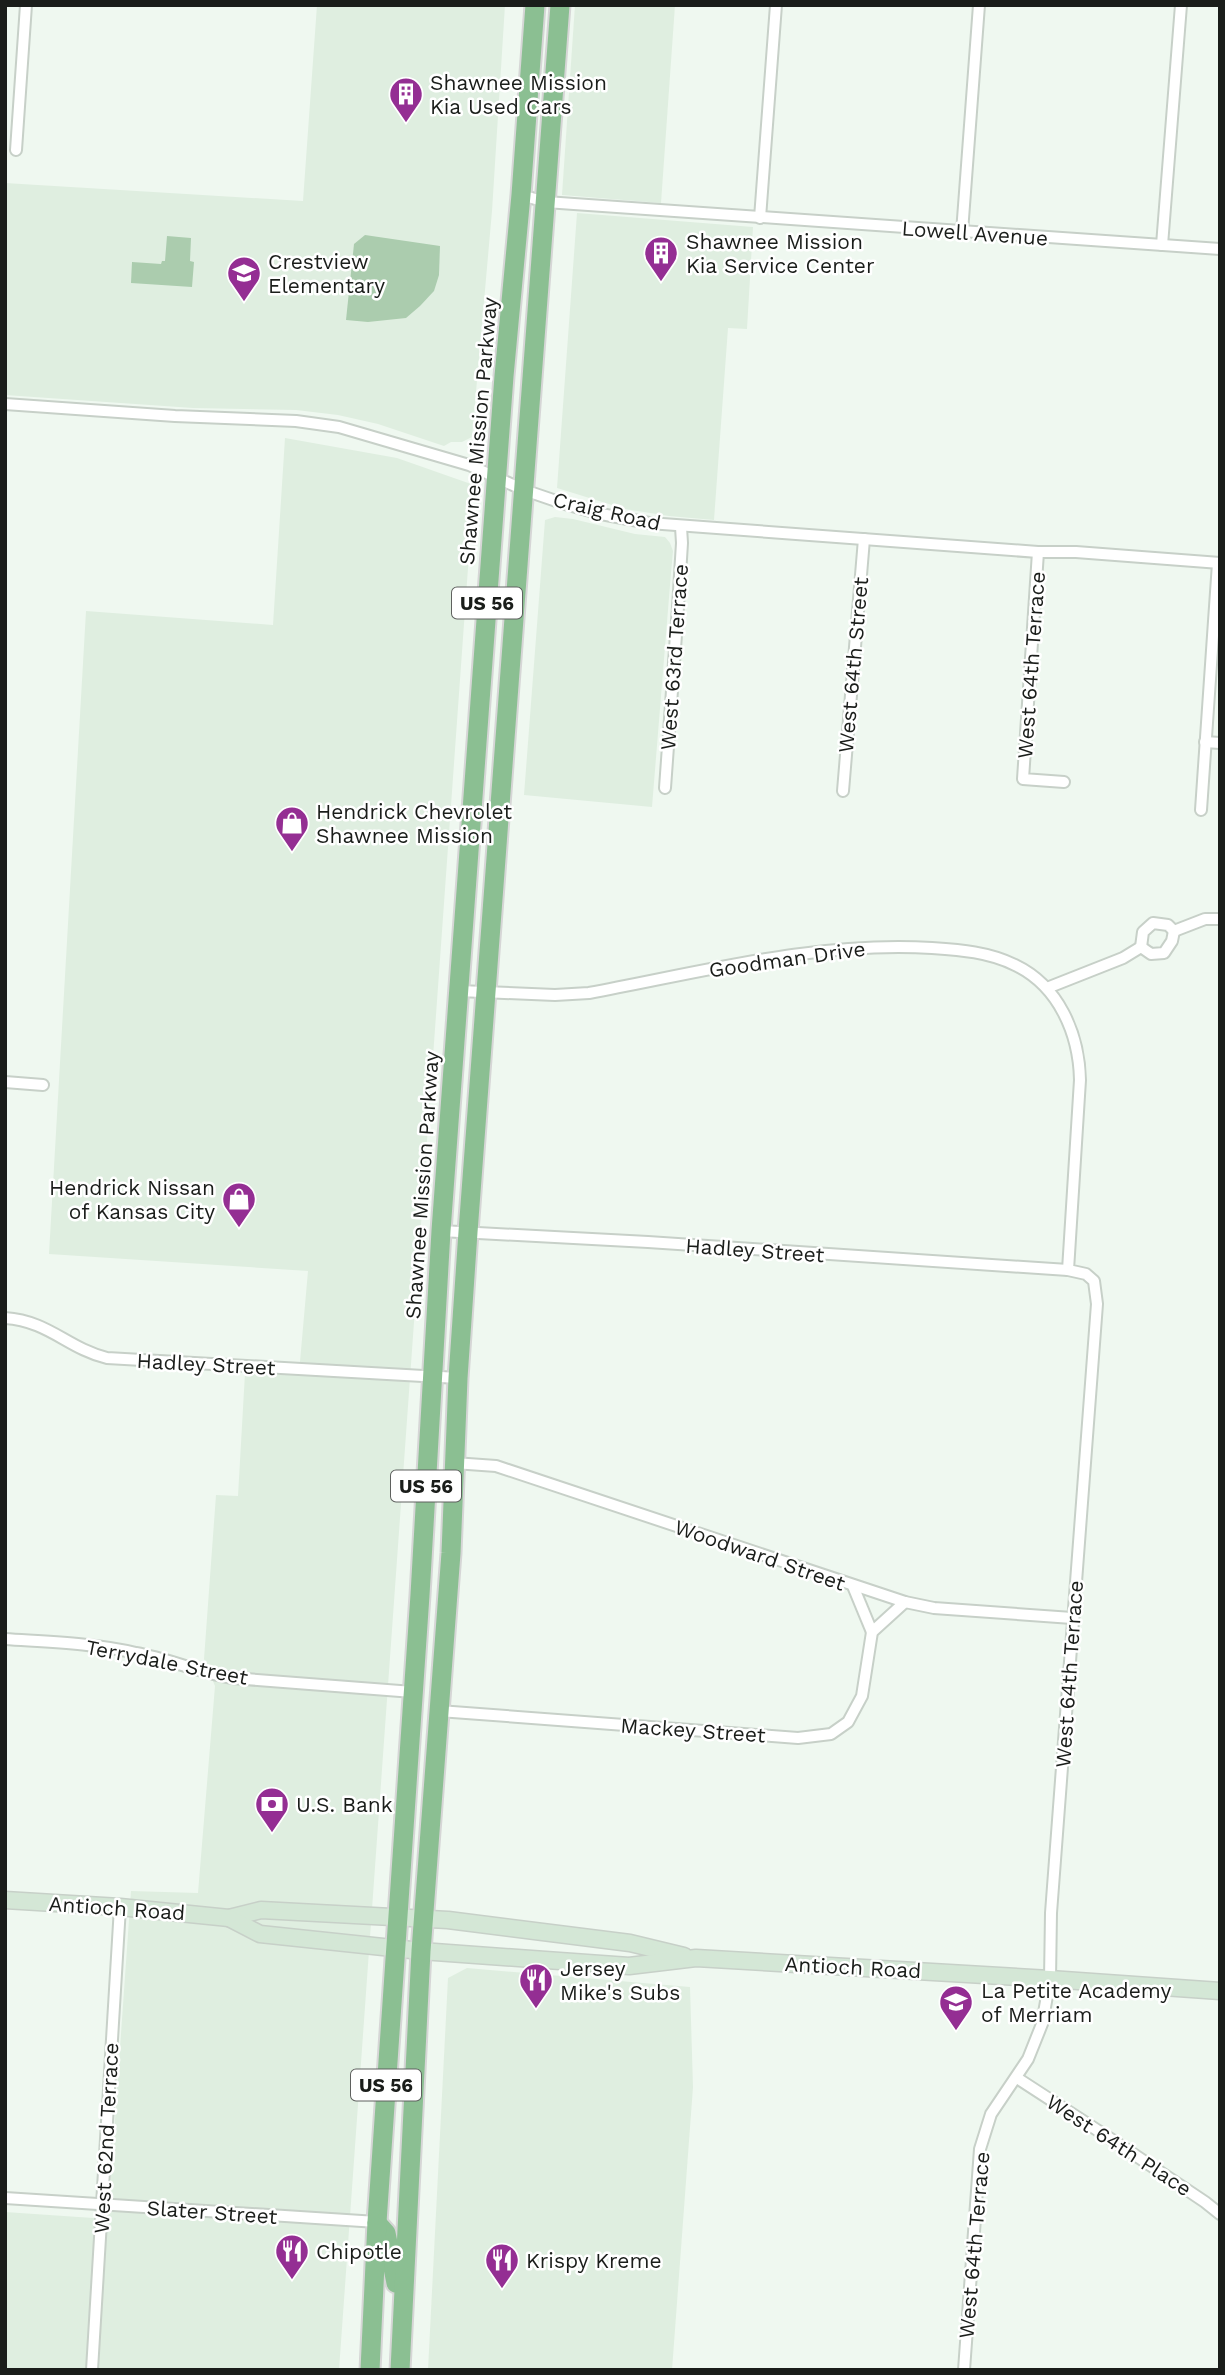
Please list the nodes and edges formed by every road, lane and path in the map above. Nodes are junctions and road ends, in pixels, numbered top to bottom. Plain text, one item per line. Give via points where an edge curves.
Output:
1 (26, 5) edge
2 (535, 5) edge
3 (559, 5) edge
4 (776, 5) edge
5 (979, 5) edge
6 (1181, 5) edge
7 (16, 150) dead end
8 (521, 195) junction
9 (546, 202) junction
10 (761, 218) junction
11 (962, 232) junction
12 (1162, 245) junction
13 (1220, 249) edge
14 (5, 404) edge
15 (497, 476) junction
16 (524, 490) junction
17 (681, 527) junction
18 (864, 538) junction
19 (1038, 552) junction
20 (1219, 563) edge
21 (1205, 742) junction
22 (1220, 743) edge
23 (1064, 782) dead end
24 (665, 788) dead end
25 (842, 791) dead end
26 (1201, 810) dead end
27 (1220, 919) edge
28 (1174, 931) junction
29 (1141, 947) junction
30 (1047, 988) junction
31 (459, 991) junction
32 (484, 993) junction
33 (5, 1082) edge
34 (43, 1085) dead end
35 (441, 1231) junction
36 (468, 1232) junction
37 (1068, 1270) junction
38 (5, 1318) edge
39 (432, 1377) junction
40 (458, 1378) junction
41 (454, 1463) junction
42 (853, 1587) junction
43 (905, 1602) junction
44 (1072, 1618) junction
45 (872, 1632) junction
46 (5, 1639) edge
47 (413, 1692) junction
48 (439, 1711) junction
49 (5, 1900) edge
50 (120, 1907) junction
51 (229, 1918) junction
52 (397, 1918) junction
53 (424, 1919) junction
54 (395, 1949) junction
55 (421, 1951) junction
56 (696, 1958) junction
57 (1049, 1979) junction
58 (1220, 1992) edge
59 (1017, 2078) junction
60 (5, 2198) edge
61 (102, 2205) junction
62 (1220, 2214) edge
63 (377, 2222) junction
64 (402, 2315) junction
65 (92, 2370) edge
66 (370, 2370) edge
67 (400, 2370) edge
68 (964, 2370) edge

1 - 7 street
2 - 8 highway, Shawnee Mission Parkway / US 56
3 - 9 highway, US 56
4 - 10 street
5 - 11 street
6 - 12 street
8 - 9 street, Lowell Avenue
8 - 15 highway, Shawnee Mission Parkway / US 56
9 - 10 street, Lowell Avenue
9 - 16 highway, US 56
10 - 11 street, Lowell Avenue
11 - 12 street, Lowell Avenue
12 - 13 street, Lowell Avenue
14 - 15 street, Craig Road via 339,427
15 - 16 street, Craig Road
15 - 31 highway, Shawnee Mission Parkway / US 56
16 - 17 street, Craig Road via 601,514
16 - 32 highway, US 56
17 - 18 street, Craig Road
17 - 24 street, West 63rd Terrace
18 - 19 street, Craig Road
18 - 25 street, West 64th Street
19 - 20 street, Craig Road
19 - 23 street, West 64th Terrace via 1023,779
20 - 21 street
21 - 22 street
21 - 26 street
27 - 28 street via 1205,919
28 - 29 street via 1164,953 1151,954
28 - 29 street via 1153,923 1143,932
29 - 30 street
30 - 32 street, Goodman Drive via 1017,966 995,957 900,946 813,952 589,993
30 - 37 street via 1072,1028 1079,1061
31 - 32 street, Goodman Drive
31 - 35 highway, Shawnee Mission Parkway / US 56
32 - 36 highway, US 56
33 - 34 street
35 - 36 street, Hadley Street
35 - 39 highway, Shawnee Mission Parkway / US 56
36 - 37 street, Hadley Street
36 - 40 highway, US 56
37 - 44 street, West 64th Terrace via 1094,1281 1097,1304
38 - 39 street, Hadley Street via 41,1325 76,1347 107,1358
39 - 40 street, Hadley Street
39 - 47 highway, Shawnee Mission Parkway / US 56
40 - 41 highway, US 56
41 - 42 street, Woodward Street via 496,1466
41 - 48 highway, US 56
42 - 43 street, Woodward Street
42 - 45 street
43 - 44 street, Woodward Street
43 - 45 street
44 - 57 street, West 64th Terrace
45 - 48 street, Mackey Street via 857,1710 831,1734 817,1737
46 - 47 street, Terrydale Street via 105,1647 232,1678
47 - 52 highway, Shawnee Mission Parkway / US 56
48 - 53 highway, US 56
49 - 50 main road, Antioch Road
50 - 51 main road, Antioch Road
50 - 61 street, West 62nd Terrace
51 - 52 main road, Antioch Road via 261,1910
51 - 54 main road, Antioch Road via 260,1934
52 - 53 main road, Antioch Road
52 - 54 highway, Shawnee Mission Parkway / US 56
53 - 55 highway, US 56
53 - 56 main road, Antioch Road via 630,1943
54 - 55 main road, Antioch Road
54 - 63 highway, Shawnee Mission Parkway / US 56
55 - 56 main road, Antioch Road via 629,1966
55 - 64 highway, US 56
56 - 57 main road, Antioch Road
57 - 58 main road, Antioch Road
57 - 59 street, West 64th Terrace via 1042,2024
59 - 62 street, West 64th Place
59 - 68 street, West 64th Terrace via 991,2114 980,2149
60 - 61 street, Slater Street
61 - 63 street, Slater Street
61 - 65 street, West 62nd Terrace
63 - 64 highway via 386,2233
63 - 66 highway, Shawnee Mission Parkway / US 56
64 - 67 highway, US 56

